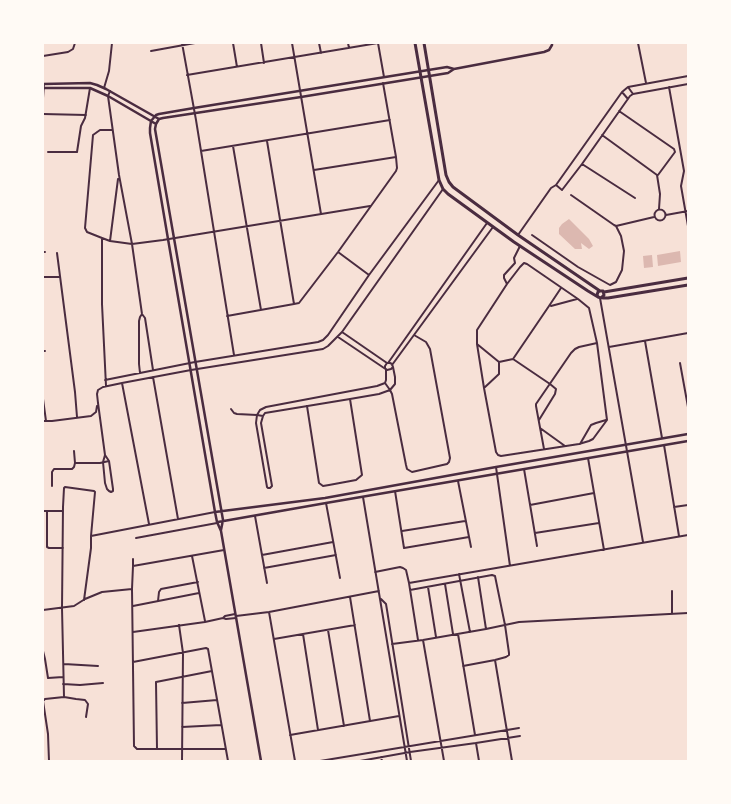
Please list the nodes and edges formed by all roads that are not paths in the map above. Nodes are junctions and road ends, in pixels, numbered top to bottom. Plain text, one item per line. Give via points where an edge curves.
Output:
1 (75, 43) edge
2 (112, 43) edge
3 (195, 43) edge
4 (233, 43) edge
5 (261, 43) edge
6 (292, 43) edge
7 (319, 43) edge
8 (348, 43) edge
9 (378, 43) edge
10 (415, 43) edge
11 (424, 43) edge
12 (552, 43) edge
13 (638, 43) edge
14 (182, 44) edge
15 (349, 48) junction
16 (151, 51) dead end
17 (321, 53) junction
18 (43, 56) edge
19 (294, 58) junction
20 (264, 63) junction
21 (238, 67) junction
22 (454, 69) junction
23 (428, 70) junction
24 (420, 71) junction
25 (187, 75) junction
26 (429, 76) junction
27 (688, 76) edge
28 (384, 77) junction
29 (421, 77) junction
30 (344, 83) junction
31 (383, 83) junction
32 (646, 83) junction
33 (43, 84) edge
34 (688, 84) edge
35 (628, 87) junction
36 (670, 87) junction
37 (43, 88) edge
38 (90, 88) junction
39 (104, 88) junction
40 (345, 90) junction
41 (110, 91) junction
42 (300, 91) junction
43 (622, 92) junction
44 (632, 94) junction
45 (108, 96) junction
46 (301, 97) junction
47 (43, 98) edge
48 (628, 99) junction
49 (194, 108) junction
50 (619, 111) junction
51 (194, 113) junction
52 (43, 114) edge
53 (86, 115) junction
54 (155, 116) junction
55 (159, 119) junction
56 (390, 120) junction
57 (151, 121) junction
58 (156, 124) junction
59 (112, 130) junction
60 (307, 134) junction
61 (602, 135) junction
62 (266, 141) junction
63 (233, 146) junction
64 (201, 151) junction
65 (48, 152) dead end
66 (396, 157) junction
67 (582, 164) junction
68 (314, 170) junction
69 (658, 175) junction
70 (119, 176) junction
71 (439, 180) junction
72 (556, 185) junction
73 (444, 190) junction
74 (571, 195) dead end
75 (635, 198) dead end
76 (370, 206) junction
77 (659, 209) junction
78 (687, 212) edge
79 (321, 214) junction
80 (665, 216) junction
81 (654, 217) junction
82 (280, 221) junction
83 (487, 222) junction
84 (247, 226) junction
85 (616, 226) junction
86 (688, 226) edge
87 (493, 227) junction
88 (214, 231) junction
89 (478, 235) junction
90 (518, 235) junction
91 (532, 235) dead end
92 (102, 238) junction
93 (174, 238) junction
94 (168, 239) junction
95 (483, 239) junction
96 (110, 240) junction
97 (514, 242) junction
98 (132, 244) junction
99 (520, 246) junction
100 (338, 252) junction
101 (57, 253) dead end
102 (515, 263) junction
103 (520, 267) junction
104 (369, 274) junction
105 (43, 277) edge
106 (60, 277) junction
107 (688, 278) edge
108 (507, 284) junction
109 (688, 285) edge
110 (561, 288) junction
111 (602, 292) junction
112 (600, 297) junction
113 (578, 299) junction
114 (294, 304) junction
115 (549, 306) junction
116 (261, 310) junction
117 (142, 314) junction
118 (227, 316) junction
119 (342, 332) junction
120 (688, 333) edge
121 (414, 335) junction
122 (338, 336) junction
123 (644, 341) junction
124 (597, 343) junction
125 (477, 344) junction
126 (609, 347) junction
127 (234, 355) junction
128 (513, 359) junction
129 (195, 362) junction
130 (499, 362) junction
131 (190, 363) junction
132 (388, 363) junction
133 (680, 363) dead end
134 (392, 366) junction
135 (386, 368) junction
136 (153, 370) junction
137 (191, 370) junction
138 (197, 370) junction
139 (140, 373) junction
140 (153, 377) junction
141 (688, 378) edge
142 (683, 379) junction
143 (105, 380) junction
144 (122, 383) junction
145 (385, 383) junction
146 (550, 384) junction
147 (105, 386) junction
148 (484, 388) junction
149 (390, 390) junction
150 (43, 399) edge
151 (350, 399) junction
152 (98, 403) junction
153 (307, 406) junction
154 (688, 407) edge
155 (231, 409) dead end
156 (257, 415) junction
157 (263, 416) junction
158 (77, 417) junction
159 (539, 420) junction
160 (607, 420) junction
161 (43, 421) edge
162 (46, 421) junction
163 (540, 428) junction
164 (688, 434) edge
165 (662, 438) junction
166 (688, 441) edge
167 (579, 444) junction
168 (626, 444) junction
169 (664, 445) junction
170 (566, 446) junction
171 (544, 450) junction
172 (74, 451) dead end
173 (627, 451) junction
174 (105, 455) junction
175 (588, 458) junction
176 (109, 461) junction
177 (103, 462) junction
178 (76, 463) junction
179 (496, 467) junction
180 (524, 469) junction
181 (497, 474) junction
182 (458, 480) junction
183 (52, 486) dead end
184 (395, 491) junction
185 (594, 493) junction
186 (362, 497) junction
187 (326, 503) junction
188 (688, 504) edge
189 (530, 505) junction
190 (674, 507) junction
191 (43, 511) edge
192 (63, 511) junction
193 (47, 512) junction
194 (222, 512) junction
195 (215, 513) junction
196 (255, 516) junction
197 (178, 519) junction
198 (466, 520) junction
199 (223, 521) junction
200 (217, 522) junction
201 (599, 522) junction
202 (148, 524) junction
203 (221, 531) junction
204 (402, 531) junction
205 (535, 533) junction
206 (91, 535) junction
207 (688, 535) edge
208 (679, 536) junction
209 (469, 537) junction
210 (136, 538) dead end
211 (333, 542) junction
212 (643, 542) junction
213 (537, 546) dead end
214 (471, 547) dead end
215 (63, 548) junction
216 (224, 550) junction
217 (604, 550) junction
218 (262, 555) junction
219 (336, 555) junction
220 (192, 556) junction
221 (133, 559) dead end
222 (133, 566) junction
223 (510, 566) junction
224 (264, 568) junction
225 (376, 572) junction
226 (459, 574) junction
227 (478, 577) junction
228 (340, 578) dead end
229 (461, 581) junction
230 (198, 582) junction
231 (267, 583) dead end
232 (409, 583) junction
233 (445, 584) junction
234 (428, 587) junction
235 (132, 589) junction
236 (410, 590) junction
237 (379, 591) junction
238 (672, 591) dead end
239 (199, 592) junction
240 (350, 597) junction
241 (380, 598) junction
242 (84, 600) junction
243 (158, 601) junction
244 (133, 606) junction
245 (62, 608) junction
246 (43, 610) edge
247 (269, 612) junction
248 (688, 613) edge
249 (672, 614) junction
250 (236, 616) junction
251 (205, 622) junction
252 (505, 625) junction
253 (179, 626) junction
254 (355, 626) junction
255 (486, 629) junction
256 (328, 630) junction
257 (132, 632) junction
258 (470, 632) junction
259 (303, 634) junction
260 (454, 634) junction
261 (458, 634) junction
262 (436, 637) junction
263 (274, 639) junction
264 (418, 640) junction
265 (423, 640) junction
266 (392, 644) junction
267 (43, 651) edge
268 (183, 652) junction
269 (495, 660) junction
270 (133, 662) junction
271 (64, 664) junction
272 (98, 666) dead end
273 (463, 666) junction
274 (212, 671) junction
275 (397, 675) junction
276 (392, 676) junction
277 (63, 677) junction
278 (183, 677) junction
279 (103, 683) dead end
280 (63, 684) junction
281 (64, 697) junction
282 (217, 700) junction
283 (43, 701) edge
284 (182, 703) junction
285 (399, 716) junction
286 (86, 717) dead end
287 (370, 721) junction
288 (221, 726) junction
289 (344, 726) junction
290 (182, 727) junction
291 (519, 728) dead end
292 (318, 730) junction
293 (507, 730) junction
294 (290, 735) junction
295 (475, 735) junction
296 (520, 736) dead end
297 (508, 737) junction
298 (441, 741) junction
299 (476, 743) junction
300 (404, 746) junction
301 (409, 746) junction
302 (442, 748) junction
303 (157, 749) junction
304 (182, 749) junction
305 (225, 749) junction
306 (410, 752) junction
307 (405, 753) junction
308 (381, 757) junction
309 (49, 761) edge
310 (182, 761) edge
311 (228, 761) edge
312 (261, 761) edge
313 (295, 761) edge
314 (320, 761) edge
315 (360, 761) edge
316 (382, 761) edge
317 (407, 761) edge
318 (411, 761) edge
319 (444, 761) edge
320 (479, 761) edge
321 (512, 761) edge

1 - 18 street via 73,49 68,52
2 - 39 street via 109,72
3 - 14 street
4 - 21 street
5 - 20 street
6 - 19 street
7 - 17 street
8 - 15 street
9 - 15 street
9 - 28 street
10 - 24 main road
11 - 23 main road
12 - 22 street via 544,52
13 - 32 street
14 - 16 street
14 - 25 street
15 - 17 street
17 - 19 street
19 - 20 street
19 - 42 street
20 - 21 street
21 - 25 street
22 - 23 street via 447,67
22 - 26 street via 448,73
23 - 24 street
23 - 26 main road
24 - 28 street
24 - 29 main road
25 - 49 street
26 - 29 street
26 - 90 main road via 448,182
27 - 32 street
28 - 30 street
29 - 31 street
29 - 71 main road
30 - 40 street
30 - 42 street
31 - 40 street
31 - 56 street
32 - 35 street
33 - 37 street
33 - 39 street via 90,84
34 - 36 street
35 - 43 street
35 - 44 street
36 - 44 street
36 - 78 street via 684,171 681,186
37 - 38 street
37 - 47 street
38 - 45 street
38 - 53 street
39 - 41 street
40 - 46 street
41 - 45 street
41 - 54 street
42 - 46 street
42 - 49 street
43 - 48 street
43 - 72 street
44 - 48 street
45 - 57 street
45 - 59 street
46 - 51 street
46 - 60 street
48 - 50 street
49 - 51 street
49 - 54 street
50 - 61 street
50 - 69 street via 674,149 675,152
51 - 55 street
51 - 64 street
52 - 53 street
53 - 65 street via 81,126 77,152
54 - 55 street
54 - 57 street
55 - 58 street
56 - 60 street
56 - 66 street
57 - 58 street
57 - 94 street via 150,133
58 - 93 street
59 - 70 street
59 - 92 street via 100,130 93,135 85,228 87,232
60 - 62 street
60 - 68 street
61 - 67 street
61 - 69 street
62 - 63 street
62 - 82 street
63 - 64 street
63 - 84 street
64 - 88 street
66 - 68 street
66 - 76 street via 396,171
67 - 72 street via 562,190
67 - 75 street
68 - 79 street
69 - 77 street
70 - 96 street
70 - 98 street
71 - 73 main road
71 - 104 street
72 - 90 street via 551,188
73 - 83 main road
73 - 119 street
74 - 85 street
76 - 79 street
76 - 100 street
77 - 80 street via 665,212
77 - 81 street via 654,213
78 - 80 street
78 - 86 street
79 - 82 street
80 - 81 street via 660,220
81 - 85 street
82 - 84 street
82 - 114 street
83 - 87 main road
83 - 89 street
84 - 88 street
84 - 116 street
85 - 91 street via 624,251 622,270 616,282 610,284 578,267
87 - 95 street
87 - 97 main road
88 - 93 street
88 - 118 street
89 - 95 street
89 - 132 street
90 - 97 main road
90 - 111 main road
92 - 96 street
92 - 143 street
93 - 94 street
93 - 129 street
94 - 98 street
94 - 131 street
95 - 121 street
96 - 98 street
97 - 99 main road
98 - 117 street
99 - 102 street via 514,258
99 - 112 main road via 588,292
100 - 104 street
100 - 114 street via 299,302
101 - 106 street
102 - 103 street
102 - 108 street via 504,275
103 - 108 street
103 - 110 street via 527,264
104 - 127 street via 323,340
105 - 106 street
106 - 158 street
107 - 111 main road
108 - 125 street via 478,328
109 - 112 main road via 608,298
110 - 113 street
110 - 115 street
111 - 112 main road via 604,295
111 - 112 main road via 598,293
112 - 126 street
113 - 115 street
113 - 124 street via 590,311
114 - 116 street
115 - 128 street
116 - 118 street
117 - 136 street via 145,318
117 - 139 street via 139,321
118 - 127 street
119 - 122 street
119 - 132 street
120 - 123 street
121 - 134 street
121 - 149 street via 426,342 430,349 450,458 447,464 412,472 406,467
122 - 135 street
122 - 138 street via 323,349
123 - 126 street
123 - 165 street
124 - 146 street via 575,349
124 - 160 street
125 - 130 street
125 - 148 street
126 - 168 street
127 - 129 street
128 - 130 street
128 - 146 street
129 - 131 street
129 - 138 street
130 - 148 street via 498,375
131 - 136 street
131 - 137 street
132 - 134 street
132 - 135 street
133 - 142 street
134 - 135 street via 390,370
134 - 149 street via 395,384
135 - 145 street
136 - 139 street
137 - 138 street
137 - 140 street
137 - 195 street
138 - 194 street
139 - 143 street
140 - 144 street
140 - 197 street
141 - 142 street
142 - 154 street
143 - 147 street
144 - 147 street
144 - 202 street
145 - 149 street
145 - 156 street via 266,407
146 - 159 street via 536,404
146 - 159 street via 556,391
147 - 152 street via 98,390
148 - 171 street via 498,455
149 - 151 street
150 - 162 street
151 - 153 street
151 - 153 street via 362,473 356,480 343,483 323,486 319,483
152 - 158 street via 93,415
152 - 174 street
153 - 157 street via 266,413
155 - 156 street via 237,414
156 - 157 street
156 - 157 street via 256,423 267,487 270,488 272,486 262,426
158 - 162 street
159 - 163 street
160 - 167 street via 593,439
160 - 167 street via 593,424
161 - 162 street
163 - 170 street
163 - 171 street
164 - 165 street
165 - 168 street
166 - 169 street
167 - 170 street
168 - 173 street
168 - 179 street
169 - 173 street
169 - 190 street
170 - 171 street
172 - 178 street
173 - 175 street
173 - 212 street
174 - 176 street
174 - 177 street
175 - 180 street
175 - 185 street
176 - 177 street
176 - 177 street via 113,489 111,492 106,487
177 - 178 street
178 - 183 street via 72,469 53,470
179 - 181 street
179 - 194 street via 325,498
180 - 181 street
180 - 189 street
181 - 182 street
181 - 223 street
182 - 184 street
182 - 198 street
184 - 186 street
184 - 204 street
185 - 189 street
185 - 201 street
186 - 187 street
186 - 225 street
187 - 196 street
187 - 211 street
188 - 190 street
189 - 205 street
190 - 208 street
191 - 193 street
192 - 193 street
192 - 206 street via 65,487 94,492
192 - 215 street
193 - 215 street via 48,547
194 - 195 street
194 - 199 street
195 - 197 street
195 - 200 street
196 - 199 street
196 - 218 street
197 - 202 street
198 - 204 street
198 - 209 street
199 - 200 street
199 - 203 street
200 - 203 street
200 - 210 street
201 - 205 street
201 - 217 street
202 - 206 street
203 - 216 street
204 - 209 street via 404,548
205 - 213 street
206 - 242 street
207 - 208 street
208 - 212 street
209 - 214 street
211 - 218 street
211 - 219 street
212 - 217 street
215 - 245 street
216 - 220 street
216 - 250 street
217 - 223 street
218 - 224 street
219 - 224 street
219 - 228 street
220 - 222 street
220 - 230 street
221 - 222 street
222 - 235 street
223 - 226 street
224 - 231 street
225 - 232 street via 400,567 406,570
225 - 237 street
226 - 229 street
226 - 232 street
227 - 229 street
227 - 252 street via 494,575
227 - 255 street
229 - 233 street
229 - 258 street
230 - 239 street
230 - 243 street via 161,589
232 - 236 street
233 - 234 street
233 - 260 street
234 - 236 street
234 - 262 street
235 - 242 street via 108,591
235 - 244 street
236 - 264 street
237 - 240 street
237 - 241 street
238 - 249 street
239 - 243 street
239 - 251 street
240 - 247 street
240 - 254 street
241 - 266 street via 386,604
241 - 276 street
242 - 245 street via 74,606
243 - 244 street
244 - 257 street
245 - 246 street
245 - 271 street
247 - 250 street
247 - 263 street
248 - 249 street
249 - 252 street via 519,622
250 - 251 street
250 - 312 street
251 - 253 street
252 - 255 street
252 - 269 street via 509,653 506,657
253 - 257 street
253 - 268 street
254 - 256 street
254 - 287 street
255 - 258 street
256 - 259 street
256 - 289 street
257 - 270 street
258 - 261 street
259 - 263 street
259 - 292 street
260 - 261 street
260 - 262 street
261 - 273 street
262 - 265 street
263 - 294 street
264 - 265 street
264 - 266 street
265 - 298 street
266 - 275 street
267 - 277 street via 48,679
268 - 270 street
268 - 274 street via 207,649
268 - 278 street
269 - 273 street
269 - 293 street
270 - 303 street via 134,745 137,749
271 - 272 street
271 - 277 street
273 - 295 street
274 - 278 street
274 - 282 street
275 - 276 street
275 - 301 street
276 - 285 street
277 - 280 street
278 - 284 street
278 - 303 street via 156,683
279 - 280 street
280 - 281 street
281 - 283 street
281 - 286 street via 86,700
282 - 284 street
282 - 288 street
283 - 309 street
284 - 290 street
285 - 287 street
285 - 300 street
287 - 289 street
288 - 290 street
288 - 305 street
289 - 292 street
290 - 304 street
291 - 293 street
292 - 294 street
293 - 295 street
293 - 297 street
294 - 313 street
295 - 298 street
296 - 297 street
297 - 299 street
297 - 321 street
298 - 301 street
298 - 302 street
299 - 302 street
299 - 320 street
300 - 301 street
300 - 307 street
300 - 314 street
301 - 306 street
302 - 306 street
302 - 319 street
303 - 304 street
304 - 305 street
304 - 310 street
305 - 311 street
306 - 307 street
306 - 318 street
307 - 308 street
307 - 317 street
308 - 315 street
308 - 316 street

